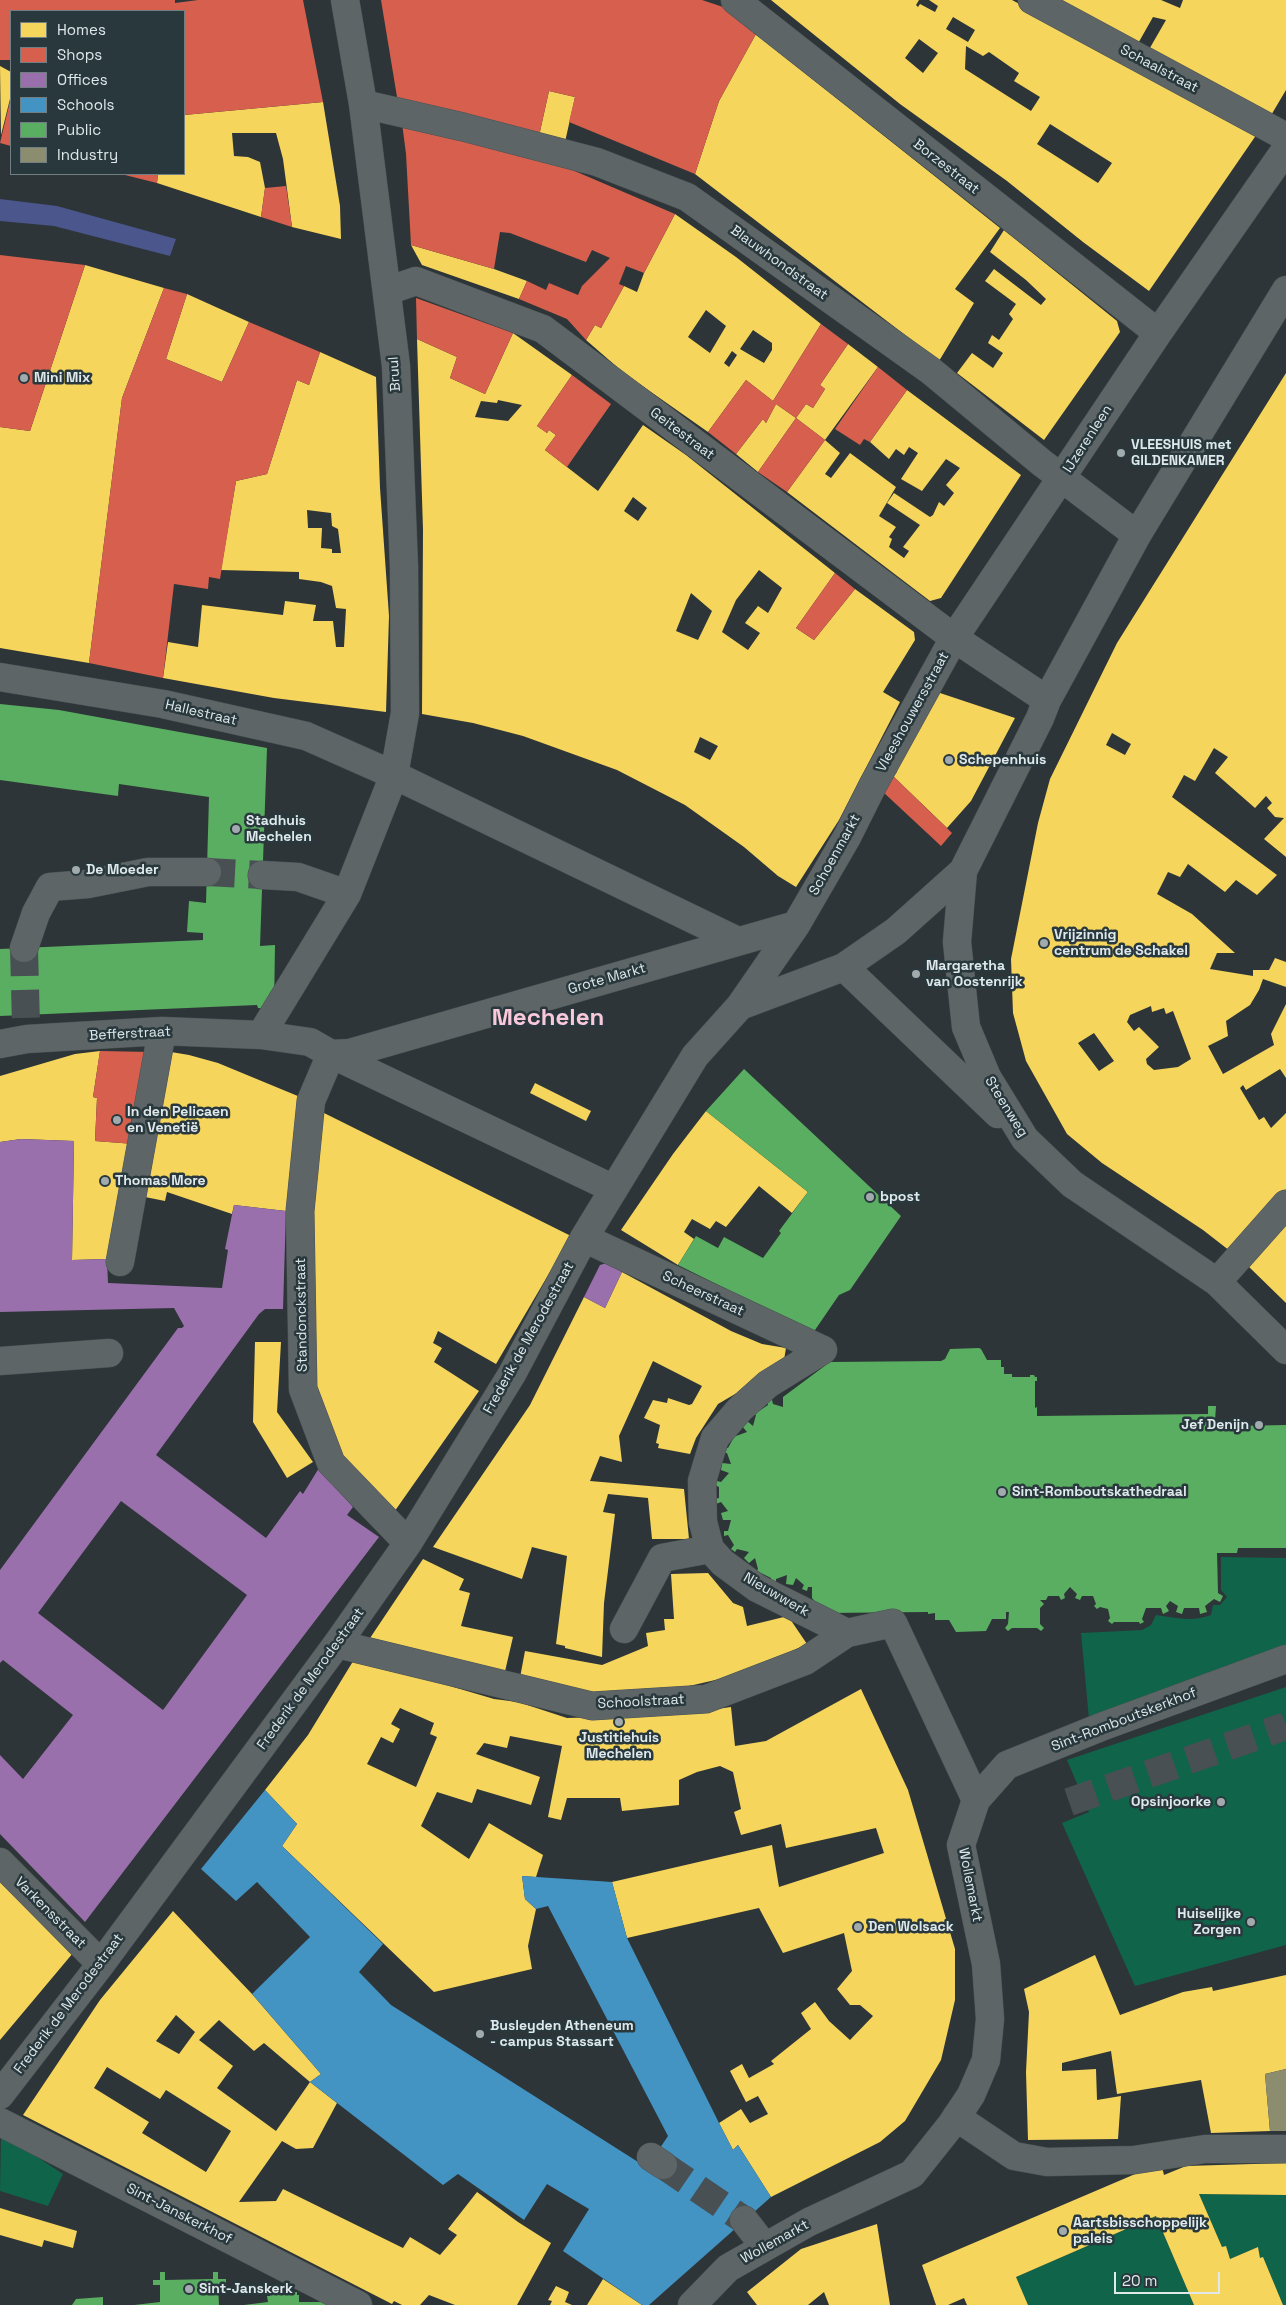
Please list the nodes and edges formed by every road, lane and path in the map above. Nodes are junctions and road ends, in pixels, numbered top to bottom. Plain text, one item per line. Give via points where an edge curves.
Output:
1 (345, 0) edge
2 (735, 0) edge
3 (1032, 0) edge
4 (363, 104) junction
5 (1286, 137) edge
6 (1286, 149) edge
7 (387, 290) junction
8 (1286, 290) edge
9 (1158, 333) junction
10 (1062, 478) junction
11 (1137, 535) junction
12 (954, 638) junction
13 (0, 677) edge
14 (1044, 709) junction
15 (397, 763) junction
16 (872, 784) joint
17 (963, 871) junction
18 (207, 872) tunnel mouth
19 (262, 875) tunnel mouth
20 (347, 894) junction
21 (796, 925) junction
22 (738, 942) junction
23 (24, 948) tunnel mouth
24 (844, 967) junction
25 (740, 1006) junction
26 (162, 1031) junction
27 (261, 1035) junction
28 (0, 1044) edge
29 (330, 1054) junction
30 (1025, 1139) junction
31 (614, 1189) junction
32 (1286, 1204) edge
33 (584, 1238) junction
34 (120, 1262) dead end
35 (1217, 1282) junction
36 (1286, 1350) edge
37 (109, 1353) dead end
38 (0, 1361) edge
39 (408, 1544) junction
40 (710, 1549) junction
41 (624, 1629) dead end
42 (847, 1633) junction
43 (337, 1644) junction
44 (1286, 1659) edge
45 (976, 1800) junction
46 (0, 1862) edge
47 (92, 1955) junction
48 (0, 2095) edge
49 (956, 2117) junction
50 (0, 2122) edge
51 (1286, 2149) edge
52 (744, 2220) tunnel mouth
53 (765, 2247) junction
54 (358, 2305) edge
55 (692, 2305) edge

1 - 4 street, Bruul
2 - 9 street, Borzestraat
3 - 5 street, Schaalstraat
4 - 7 street, Bruul
4 - 10 street, Blauwhondstraat via 597,162 687,197 931,371
6 - 9 street, IJzerenleen
7 - 12 street, Geitestraat via 416,281 543,329
7 - 15 street, Bruul via 396,366 404,567 405,714
8 - 11 street
9 - 10 street, IJzerenleen
10 - 11 street, Blauwhondstraat
10 - 12 street, IJzerenleen
11 - 14 street
12 - 14 street
12 - 16 street, Vleeshouwersstraat
13 - 15 street, Hallestraat via 163,704 306,736
14 - 17 street, Steenweg
15 - 20 street
15 - 22 street
16 - 21 street, Schoenmarkt via 847,837
17 - 24 street, Steenweg via 896,931
17 - 30 street, Steenweg via 956,942 966,1026 987,1077
18 - 23 street via 148,872 88,884 50,887 36,913
19 - 20 street via 298,877
20 - 27 street
21 - 22 street, Grote Markt
21 - 25 street
22 - 29 street, Grote Markt via 350,1053
24 - 25 street
24 - 30 street
25 - 31 street via 695,1056
26 - 27 street, Befferstraat
26 - 28 street, Befferstraat via 27,1032
26 - 34 street
27 - 29 street via 310,1042
29 - 31 street
29 - 39 street, Standonckstraat via 311,1101 300,1211 303,1389 331,1463
30 - 35 street, Steenweg via 1072,1184
31 - 33 street
32 - 35 street
33 - 39 street, Frederik de Merodestraat via 512,1374
33 - 40 street, Scheerstraat via 823,1350 768,1384 715,1438 702,1481 703,1522
35 - 36 street, Steenweg
37 - 38 street
39 - 43 street, Frederik de Merodestraat
40 - 41 street via 662,1558
40 - 42 street, Nieuwwerk via 723,1563 758,1588
42 - 43 street, Schoolstraat via 805,1660 706,1699 592,1706
42 - 45 street via 893,1623
43 - 47 street, Frederik de Merodestraat
44 - 45 street, Sint-Romboutskerkhof via 1006,1765
45 - 49 street, Wollemarkt via 961,1844 986,1964 990,2019 986,2060 971,2095
46 - 47 street, Varkensstraat
47 - 48 street, Frederik de Merodestraat
49 - 51 street via 1014,2156 1047,2162 1134,2160 1205,2149
49 - 53 street, Wollemarkt via 912,2174 809,2222
50 - 54 street, Sint-Janskerkhof
52 - 53 street
53 - 55 street, Wollemarkt via 728,2268

